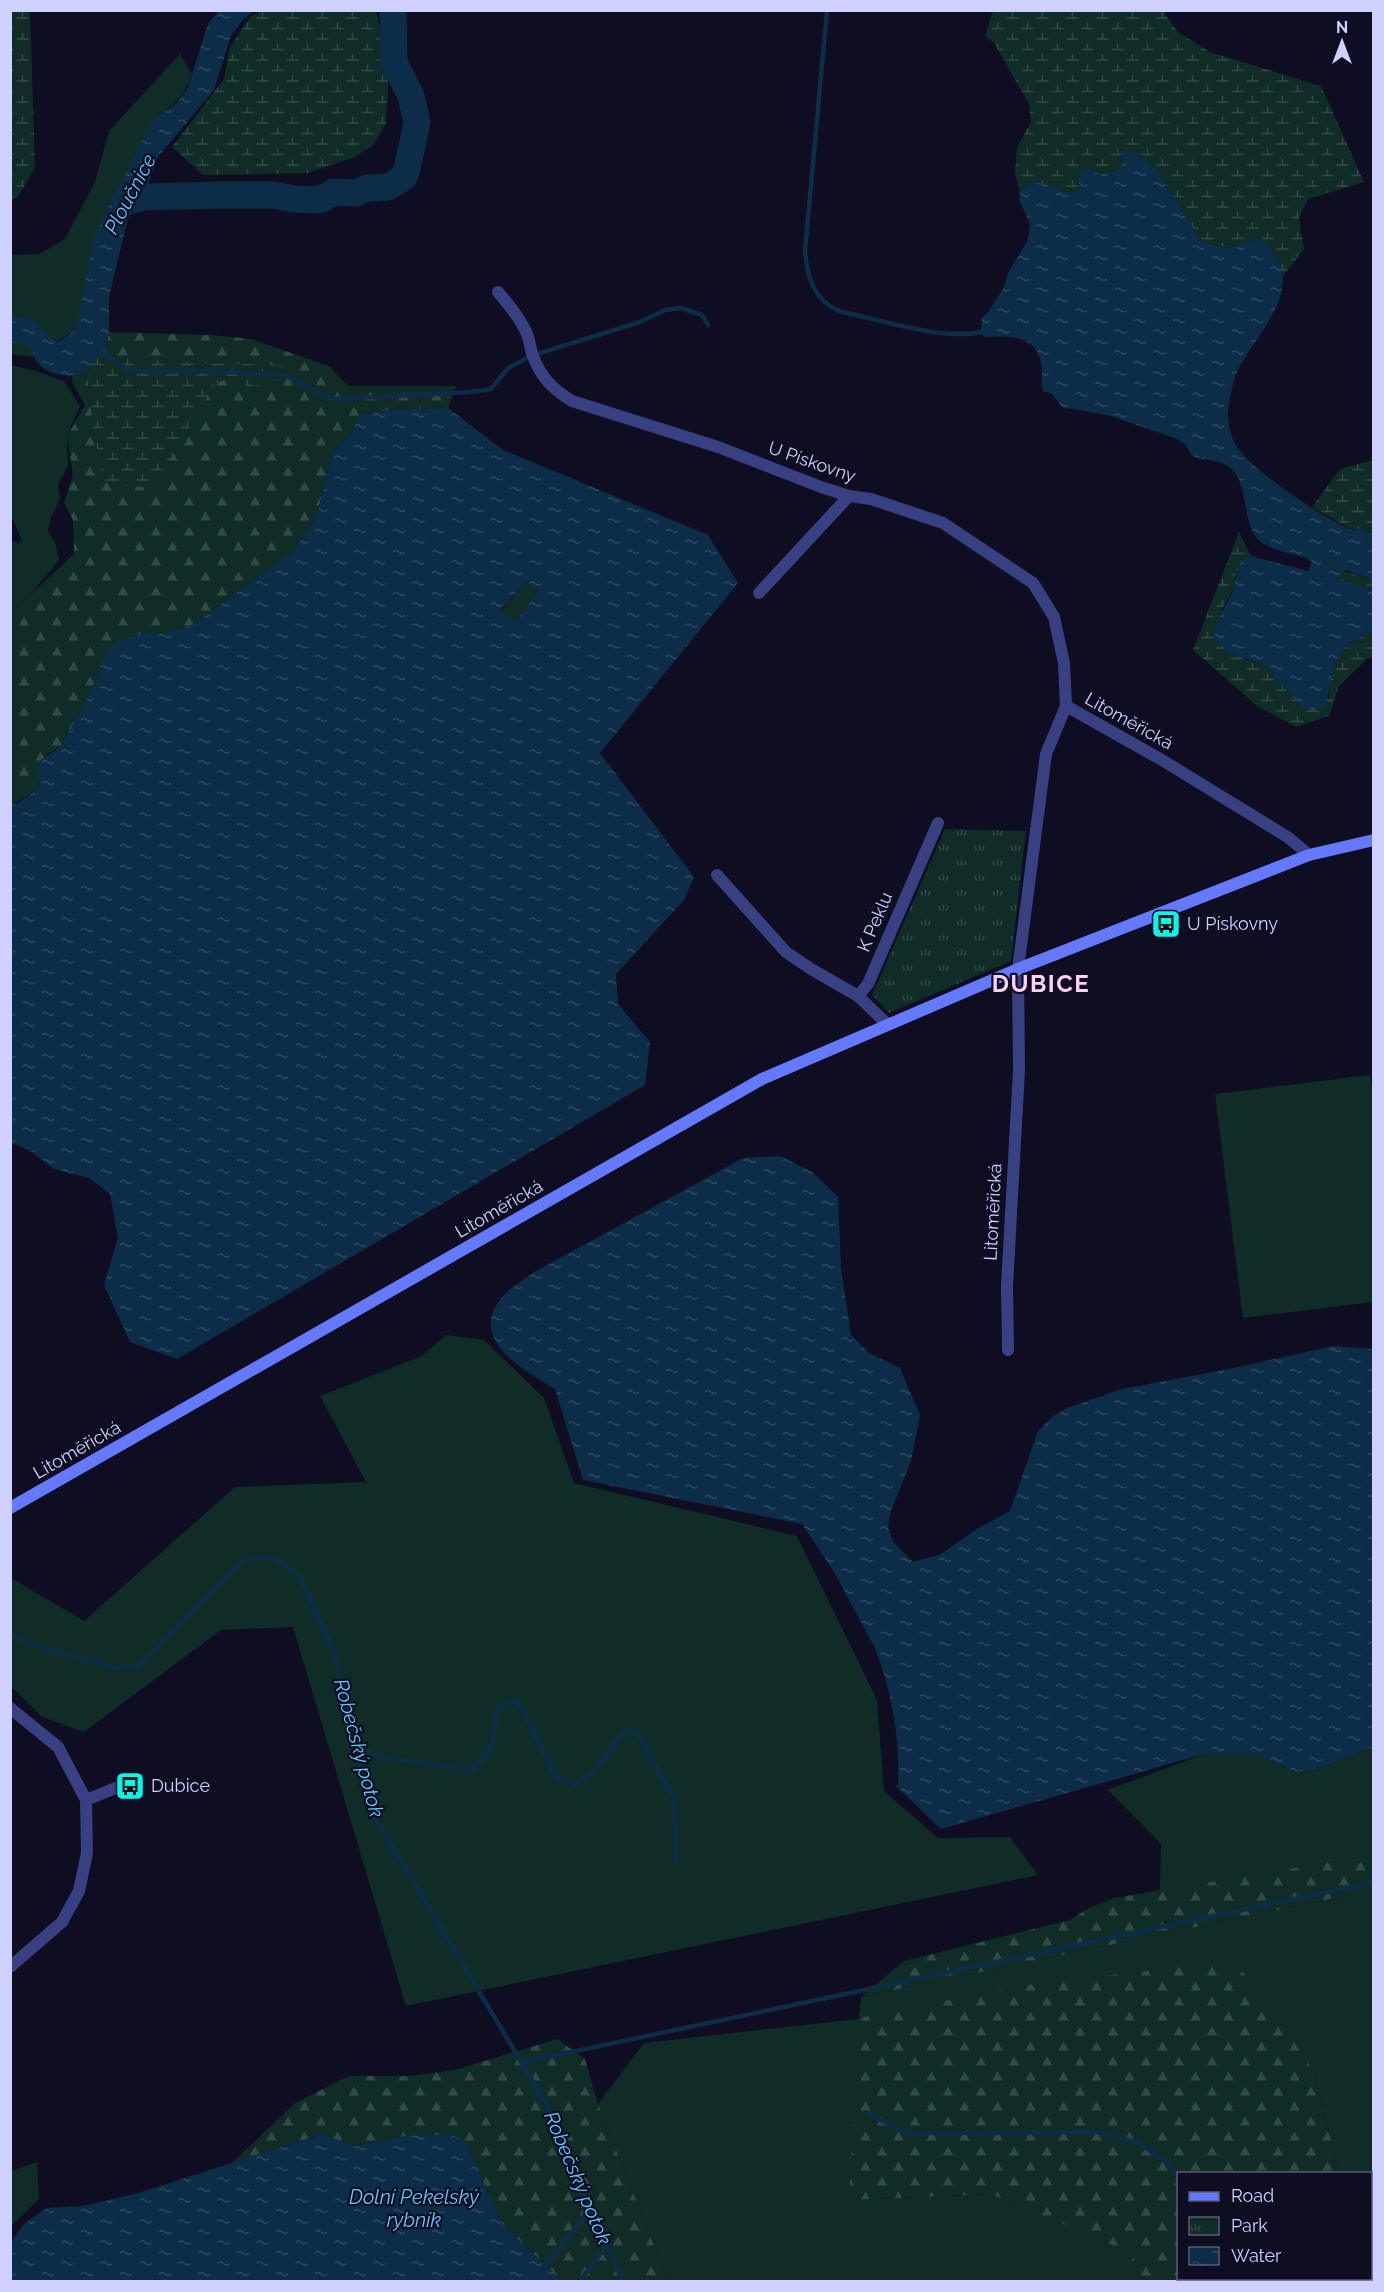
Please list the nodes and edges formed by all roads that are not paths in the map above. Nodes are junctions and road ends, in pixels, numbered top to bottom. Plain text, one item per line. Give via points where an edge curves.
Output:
1 (498, 292) dead end
2 (849, 496) junction
3 (759, 593) dead end
4 (1066, 706) junction
5 (938, 823) dead end
6 (1374, 840) edge
7 (1309, 855) junction
8 (717, 875) dead end
9 (1018, 969) junction
10 (858, 996) junction
11 (887, 1024) junction
12 (1008, 1350) dead end
13 (10, 1508) edge
14 (10, 1708) edge
15 (138, 1779) dead end
16 (86, 1800) junction
17 (10, 1967) edge

1 - 2 street, U Pískovny via 528,335 532,356 544,380 572,400 718,447
2 - 3 street
2 - 4 street, U Pískovny via 871,499 943,523 1034,583 1054,617 1064,663
4 - 7 street, Litoměřická via 1172,766 1289,838
4 - 9 street, Litoměřická via 1046,753
5 - 10 street, K Peklu via 868,984
6 - 7 street, Litoměřická
7 - 9 street, Litoměřická
8 - 10 street via 786,952
9 - 11 street, Litoměřická
9 - 12 street, Litoměřická via 1019,1070 1007,1286
10 - 11 street
11 - 13 street, Litoměřická via 762,1079
14 - 16 street via 58,1747
15 - 16 street
16 - 17 street via 87,1853 79,1891 62,1922

